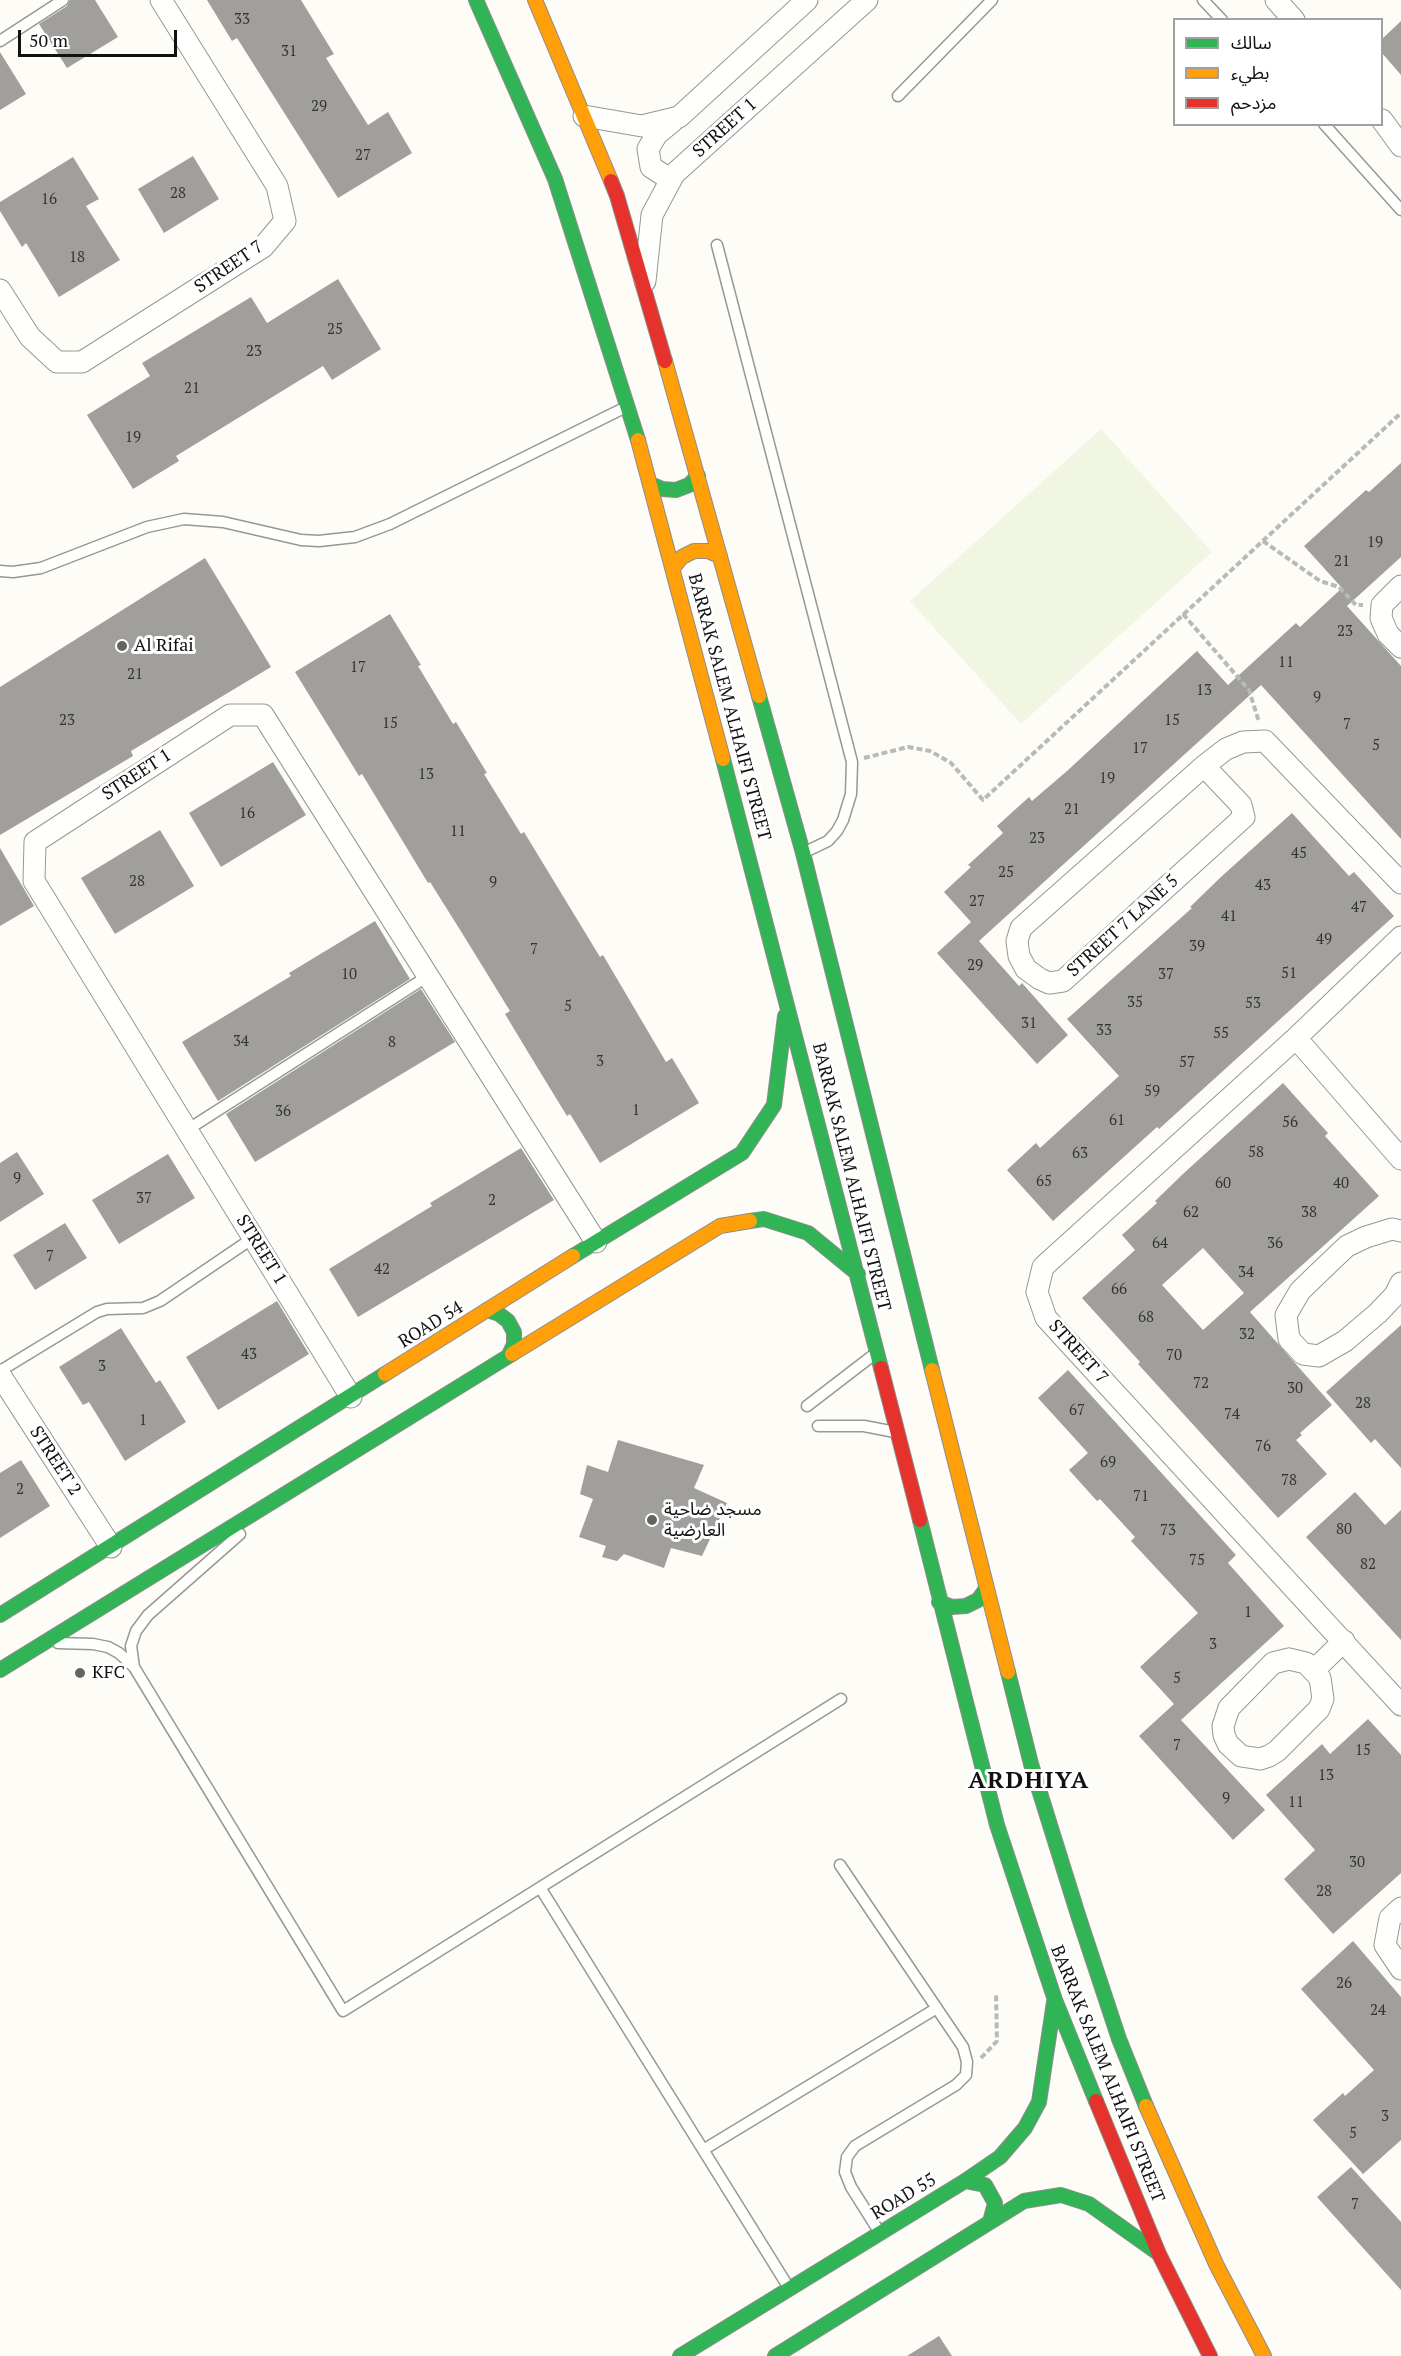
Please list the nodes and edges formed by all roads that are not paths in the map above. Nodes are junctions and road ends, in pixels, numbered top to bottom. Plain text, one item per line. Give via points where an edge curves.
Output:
1 (63, 0) edge
2 (161, 0) edge
3 (476, 0) edge
4 (535, 0) edge
5 (807, 0) edge
6 (867, 0) edge
7 (1203, 0) edge
8 (1276, 0) edge
9 (985, 2) edge
10 (1220, 18) edge
11 (1292, 18) edge
12 (0, 40) edge
13 (898, 96) dead end
14 (1383, 111) edge
15 (584, 116) junction
16 (679, 117) junction
17 (1383, 121) edge
18 (1326, 126) edge
19 (1401, 128) edge
20 (1401, 146) edge
21 (671, 180) junction
22 (1401, 210) edge
23 (717, 245) dead end
24 (0, 290) edge
25 (644, 290) junction
26 (628, 406) junction
27 (699, 476) junction
28 (650, 484) junction
29 (720, 556) junction
30 (674, 568) junction
31 (0, 571) edge
32 (1401, 586) edge
33 (1401, 647) edge
34 (1204, 766) junction
35 (803, 854) junction
36 (1401, 883) edge
37 (1401, 937) edge
38 (428, 976) junction
39 (787, 999) junction
40 (1296, 1038) junction
41 (187, 1130) junction
42 (1401, 1159) edge
43 (1401, 1231) edge
44 (253, 1238) junction
45 (596, 1242) junction
46 (858, 1274) junction
47 (1401, 1282) edge
48 (487, 1310) junction
49 (876, 1353) junction
50 (509, 1355) junction
51 (0, 1373) edge
52 (351, 1397) junction
53 (807, 1406) dead end
54 (818, 1426) dead end
55 (897, 1432) junction
56 (301, 1483) junction
57 (111, 1547) junction
58 (986, 1589) junction
59 (939, 1602) junction
60 (6, 1619) edge
61 (24, 1641) dead end
62 (1344, 1641) junction
63 (42, 1644) junction
64 (986, 1644) dead end
65 (1004, 1654) junction
66 (134, 1668) junction
67 (0, 1670) edge
68 (1314, 1670) junction
69 (841, 1700) dead end
70 (1401, 1704) edge
71 (840, 1865) dead end
72 (541, 1889) junction
73 (1401, 1908) edge
74 (1401, 1969) edge
75 (1055, 2000) junction
76 (937, 2008) junction
77 (703, 2151) junction
78 (965, 2181) junction
79 (990, 2222) junction
80 (880, 2233) junction
81 (1159, 2254) junction
82 (789, 2289) junction
83 (680, 2356) edge
84 (775, 2356) edge
85 (1210, 2356) edge
86 (1264, 2356) edge

1 - 12 lane
2 - 24 street, STREET 7 via 277,186 285,221 263,247 82,362 57,362 30,337
3 - 26 main road, BARRAK SALEM ALHAIFI STREET via 555,179
4 - 15 main road, BARRAK SALEM ALHAIFI STREET
5 - 16 street
6 - 21 street, STREET 1
7 - 10 lane
8 - 11 street
9 - 13 lane
14 - 19 street
15 - 16 street via 642,126
15 - 25 main road, BARRAK SALEM ALHAIFI STREET via 617,196
16 - 21 street via 657,134 648,149 651,167
17 - 20 street
18 - 22 lane
21 - 25 street, STREET 1 via 652,215
23 - 35 lane via 852,762 851,794 837,831 828,841
25 - 27 main road, BARRAK SALEM ALHAIFI STREET
26 - 28 main road, BARRAK SALEM ALHAIFI STREET
26 - 31 lane via 390,525 355,537 301,540 223,522 184,519 147,527 41,568
27 - 28 main road via 676,490
27 - 29 main road, BARRAK SALEM ALHAIFI STREET
28 - 30 main road, BARRAK SALEM ALHAIFI STREET
29 - 30 main road via 694,551 682,557
29 - 35 main road, BARRAK SALEM ALHAIFI STREET
30 - 39 main road, BARRAK SALEM ALHAIFI STREET
32 - 33 street via 1382,605 1381,618 1388,634
34 - 34 street, STREET 7 LANE 5 via 1021,928 1017,941 1026,969 1049,983 1063,981 1244,818 1241,805
34 - 36 street, STREET 7 LANE 5 via 1243,742 1265,741
35 - 58 main road, BARRAK SALEM ALHAIFI STREET
37 - 40 street, STREET 7
38 - 41 lane
38 - 41 street, STREET 1 via 263,715 230,715 35,842 34,880
38 - 45 street, STREET 1
39 - 45 main road, ROAD 54 via 774,1105 742,1153
39 - 46 main road, BARRAK SALEM ALHAIFI STREET
40 - 42 street
40 - 62 street, STREET 7 via 1043,1267 1037,1292 1046,1318
41 - 44 street, STREET 1
43 - 47 street via 1392,1229 1366,1237 1347,1246 1328,1264 1300,1291 1286,1315 1289,1339 1303,1354 1319,1356 1345,1341 1378,1313
44 - 51 lane via 160,1301 143,1308 97,1312
44 - 52 street, STREET 1
45 - 48 main road, ROAD 54
46 - 49 main road, BARRAK SALEM ALHAIFI STREET
46 - 50 main road via 808,1233 764,1220 720,1226
48 - 50 main road via 508,1321 514,1332
48 - 52 main road, ROAD 54
49 - 53 lane
49 - 55 main road, BARRAK SALEM ALHAIFI STREET
50 - 56 main road
51 - 57 street, STREET 2
52 - 57 main road, ROAD 54
54 - 55 lane via 864,1426
55 - 59 main road, BARRAK SALEM ALHAIFI STREET
56 - 63 main road
56 - 66 lane via 148,1616 136,1631 131,1646
57 - 60 main road, ROAD 54 via 16,1605
58 - 59 main road via 978,1600 966,1606 952,1607
58 - 65 main road, BARRAK SALEM ALHAIFI STREET
59 - 75 main road, BARRAK SALEM ALHAIFI STREET via 960,1652 997,1825
61 - 63 main road
62 - 68 street
62 - 70 street, STREET 7
63 - 66 lane via 108,1647
63 - 67 main road
64 - 65 main road
65 - 86 main road, BARRAK SALEM ALHAIFI STREET via 1031,1764 1119,2039 1216,2264
66 - 72 lane via 343,2011
68 - 68 street via 1323,1689 1319,1709 1269,1756 1251,1758 1234,1751 1224,1735 1225,1717 1273,1663 1298,1660
69 - 72 lane
71 - 76 lane
72 - 77 lane
73 - 74 street via 1390,1918 1385,1945
75 - 78 main road, ROAD 55 via 1039,2102 1025,2128 1000,2157
75 - 81 main road, BARRAK SALEM ALHAIFI STREET
76 - 77 lane
76 - 80 lane via 963,2047 966,2075 956,2085 855,2146 846,2157 845,2172 851,2187
77 - 82 lane
78 - 79 main road via 985,2185 995,2203
78 - 80 main road, ROAD 55
79 - 81 main road via 1024,2201 1061,2195 1089,2204
79 - 84 main road
80 - 82 main road, ROAD 55
81 - 85 main road, BARRAK SALEM ALHAIFI STREET
82 - 83 main road, ROAD 55

